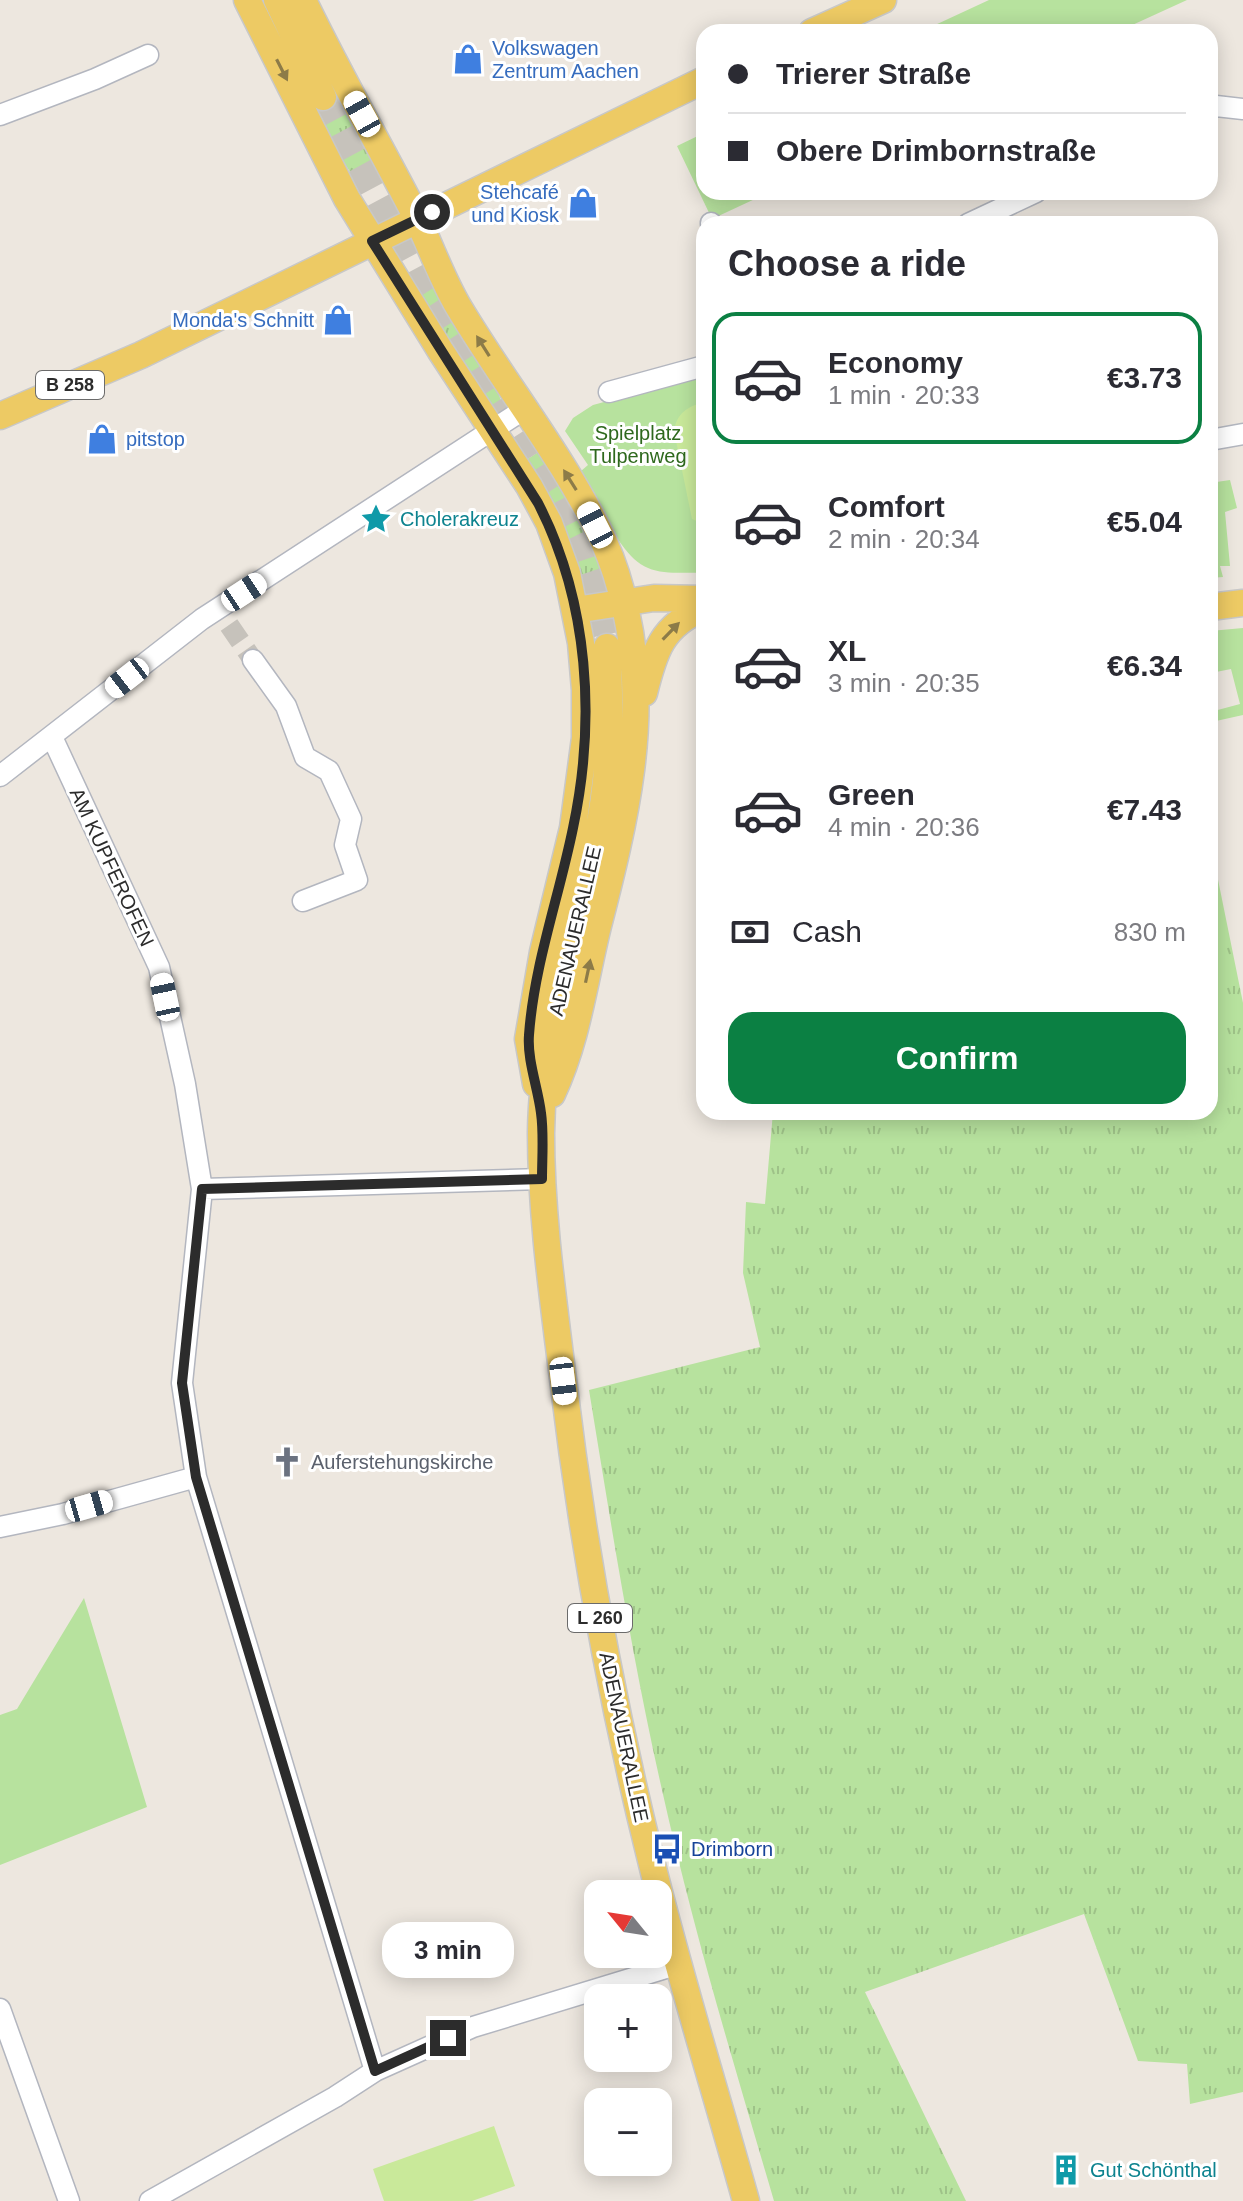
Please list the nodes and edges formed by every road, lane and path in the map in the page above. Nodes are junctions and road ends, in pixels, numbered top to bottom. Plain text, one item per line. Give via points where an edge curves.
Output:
1 (247, 0) edge
2 (277, 0) edge
3 (303, 0) edge
4 (883, 0) edge
5 (830, 24) edge
6 (148, 55) dead end
7 (696, 84) edge
8 (323, 97) tunnel mouth
9 (1218, 106) edge
10 (1243, 109) edge
11 (0, 115) edge
12 (1019, 200) edge
13 (985, 216) edge
14 (417, 219) junction
15 (372, 241) junction
16 (696, 368) edge
17 (609, 392) dead end
18 (523, 410) junction
19 (0, 416) edge
20 (494, 430) junction
21 (1243, 434) edge
22 (1218, 439) edge
23 (696, 599) edge
24 (623, 601) junction
25 (1243, 603) edge
26 (1218, 606) edge
27 (575, 610) junction
28 (696, 612) edge
29 (607, 647) tunnel mouth
30 (253, 660) tunnel mouth
31 (637, 720) junction
32 (52, 737) junction
33 (0, 776) edge
34 (303, 901) dead end
35 (542, 1115) junction
36 (542, 1179) junction
37 (202, 1189) junction
38 (196, 1477) junction
39 (0, 1527) edge
40 (679, 1964) junction
41 (0, 2009) edge
42 (375, 2071) junction
43 (69, 2201) edge
44 (150, 2201) edge
45 (746, 2201) edge

1 -> 15 main road
2 - 8 main road
3 - 14 main road
4 - 5 main road
6 - 11 street
7 - 14 main road, B 258
9 - 10 street
12 - 13 street
14 - 15 main road, B 258
18 -> 14 main road via 444,282
15 - 19 main road, B 258 via 141,355
15 - 20 main road
16 - 17 street
18 - 20 street
24 -> 18 main road via 606,545
20 - 27 main road via 549,523
20 - 32 street
21 - 22 street
23 - 24 main road
24 - 27 main road
24 - 31 main road via 633,648
25 - 26 main road
27 - 35 main road via 585,690 581,783 528,1039
31 -> 28 main road via 662,640
29 - 35 main road, ADENAUERALLEE / L 260 via 607,771 550,1043
30 - 34 street via 286,706 305,757 329,771 351,819 345,845 357,880
35 -> 31 main road via 571,1047 628,801
32 - 33 street
32 - 37 street, AM KUPFEROFEN via 159,967
35 - 36 main road, ADENAUERALLEE / L 260
36 - 37 street
36 - 40 main road, ADENAUERALLEE / L 260 via 567,1410 594,1586 637,1800
37 - 38 street, AM KUPFEROFEN via 182,1383
38 - 39 street
38 - 42 street, AM KUPFEROFEN
40 - 42 street via 473,2027
40 - 45 main road, ADENAUERALLEE / L 260
41 - 43 street
42 - 44 street

